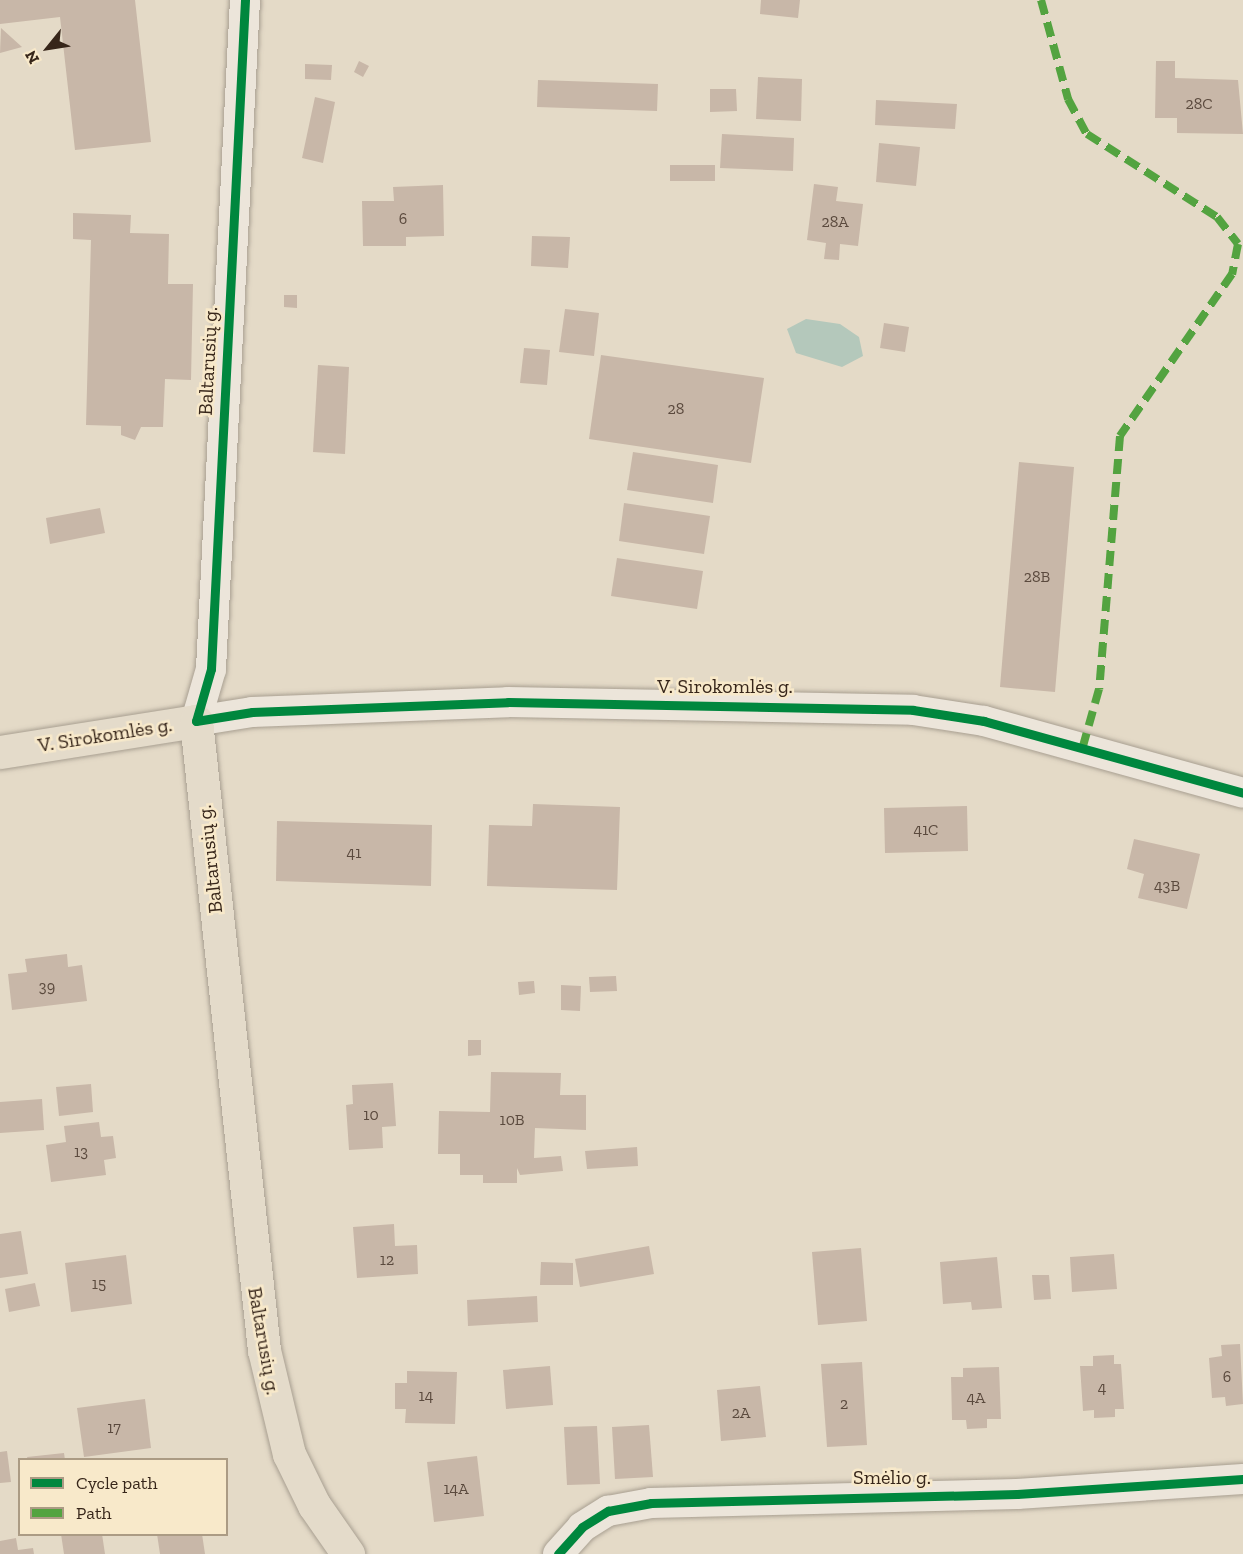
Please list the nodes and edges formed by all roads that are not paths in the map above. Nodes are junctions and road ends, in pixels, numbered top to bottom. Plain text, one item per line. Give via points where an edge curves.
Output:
1 (245, 0) edge
2 (196, 721) junction
3 (0, 752) edge
4 (1243, 793) edge
5 (1243, 1479) edge
6 (341, 1551) edge
7 (558, 1554) edge

1 - 2 street, Baltarusių g. via 211,669
2 - 3 main road, V. Sirokomlės g.
2 - 4 street, V. Sirokomlės g. via 252,712 508,702 913,710 984,721
2 - 6 main road, Baltarusių g. via 264,1350 289,1454
5 - 7 street, Smėlio g. via 1017,1494 651,1503 608,1511 582,1527

